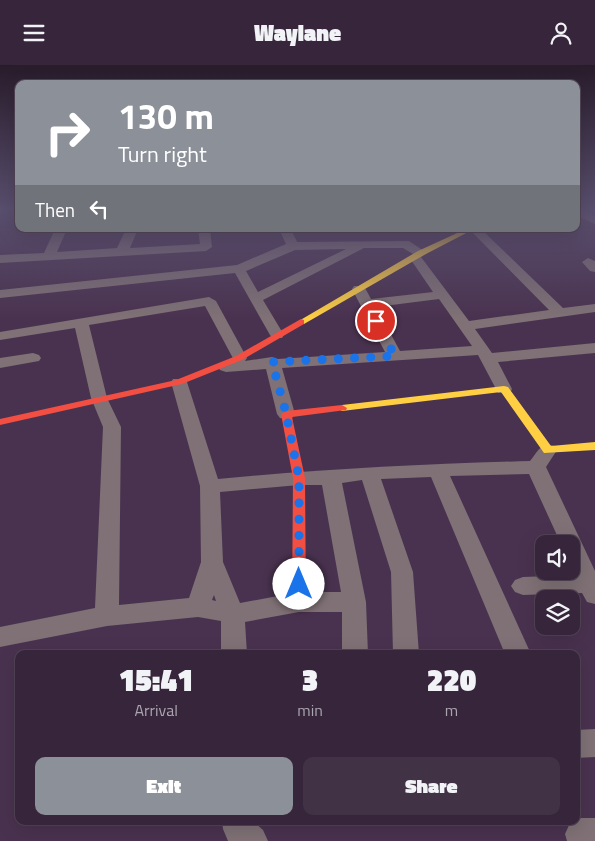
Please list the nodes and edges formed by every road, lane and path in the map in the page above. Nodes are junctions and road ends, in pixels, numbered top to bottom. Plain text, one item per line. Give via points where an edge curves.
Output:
1 (53, 246) edge
2 (124, 246) edge
3 (206, 246) edge
4 (293, 246) edge
5 (361, 246) edge
6 (407, 246) edge
7 (437, 246) edge
8 (491, 246) edge
9 (122, 251) junction
10 (49, 255) junction
11 (418, 255) junction
12 (0, 259) edge
13 (595, 261) edge
14 (595, 268) edge
15 (238, 269) junction
16 (359, 289) junction
17 (0, 293) edge
18 (442, 295) junction
19 (254, 299) junction
20 (367, 304) junction
21 (595, 308) edge
22 (559, 311) junction
23 (81, 323) junction
24 (464, 325) junction
25 (276, 335) junction
26 (0, 336) edge
27 (595, 348) edge
28 (485, 354) junction
29 (395, 356) junction
30 (32, 358) dead end
31 (239, 358) junction
32 (272, 362) junction
33 (0, 363) edge
34 (218, 367) junction
35 (179, 382) junction
36 (504, 389) junction
37 (99, 399) junction
38 (286, 413) junction
39 (0, 422) edge
40 (595, 446) edge
41 (548, 450) junction
42 (536, 467) junction
43 (438, 470) junction
44 (370, 473) junction
45 (299, 478) junction
46 (331, 478) junction
47 (210, 486) junction
48 (212, 562) junction
49 (523, 586) dead end
50 (593, 587) edge
51 (299, 602) junction
52 (354, 602) junction
53 (198, 607) junction
54 (233, 614) junction
55 (107, 616) junction
56 (0, 637) edge
57 (234, 650) edge
58 (355, 650) edge
59 (406, 650) edge
60 (516, 650) edge
61 (595, 743) edge
62 (580, 744) edge
63 (238, 825) edge
64 (252, 841) edge

1 - 10 street
2 - 9 street
3 - 9 street
4 - 15 street
5 - 19 street
6 - 11 street
7 - 11 street
8 - 22 street
9 - 10 street
10 - 12 street
11 - 16 street
11 - 18 street
13 - 14 street via 588,262
15 - 17 street
15 - 19 street
16 - 20 street
16 - 25 street
18 - 20 street
18 - 24 street
19 - 25 street
20 - 29 street
21 - 22 street
22 - 24 street
23 - 26 street
23 - 31 street via 209,301
23 - 37 street
24 - 28 street
25 - 31 street
27 - 28 street
28 - 29 street
28 - 36 street
29 - 32 street
30 - 33 street
31 - 34 street
32 - 34 street
32 - 38 street
34 - 35 street
35 - 37 street
35 - 47 street
36 - 38 street
36 - 41 street
37 - 39 street
37 - 55 street via 112,427
38 - 45 street
40 - 41 street
41 - 42 street
42 - 43 street
42 - 50 street
43 - 44 street
43 - 60 street
44 - 46 street
44 - 59 street via 402,572
45 - 46 street
45 - 47 street
45 - 51 street
46 - 52 street
47 - 48 street
48 - 53 street
48 - 54 street
49 - 50 street
51 - 52 street
51 - 54 street
52 - 58 street
53 - 54 street
53 - 55 street
54 - 57 street
55 - 56 street
61 - 62 street
63 - 64 street

